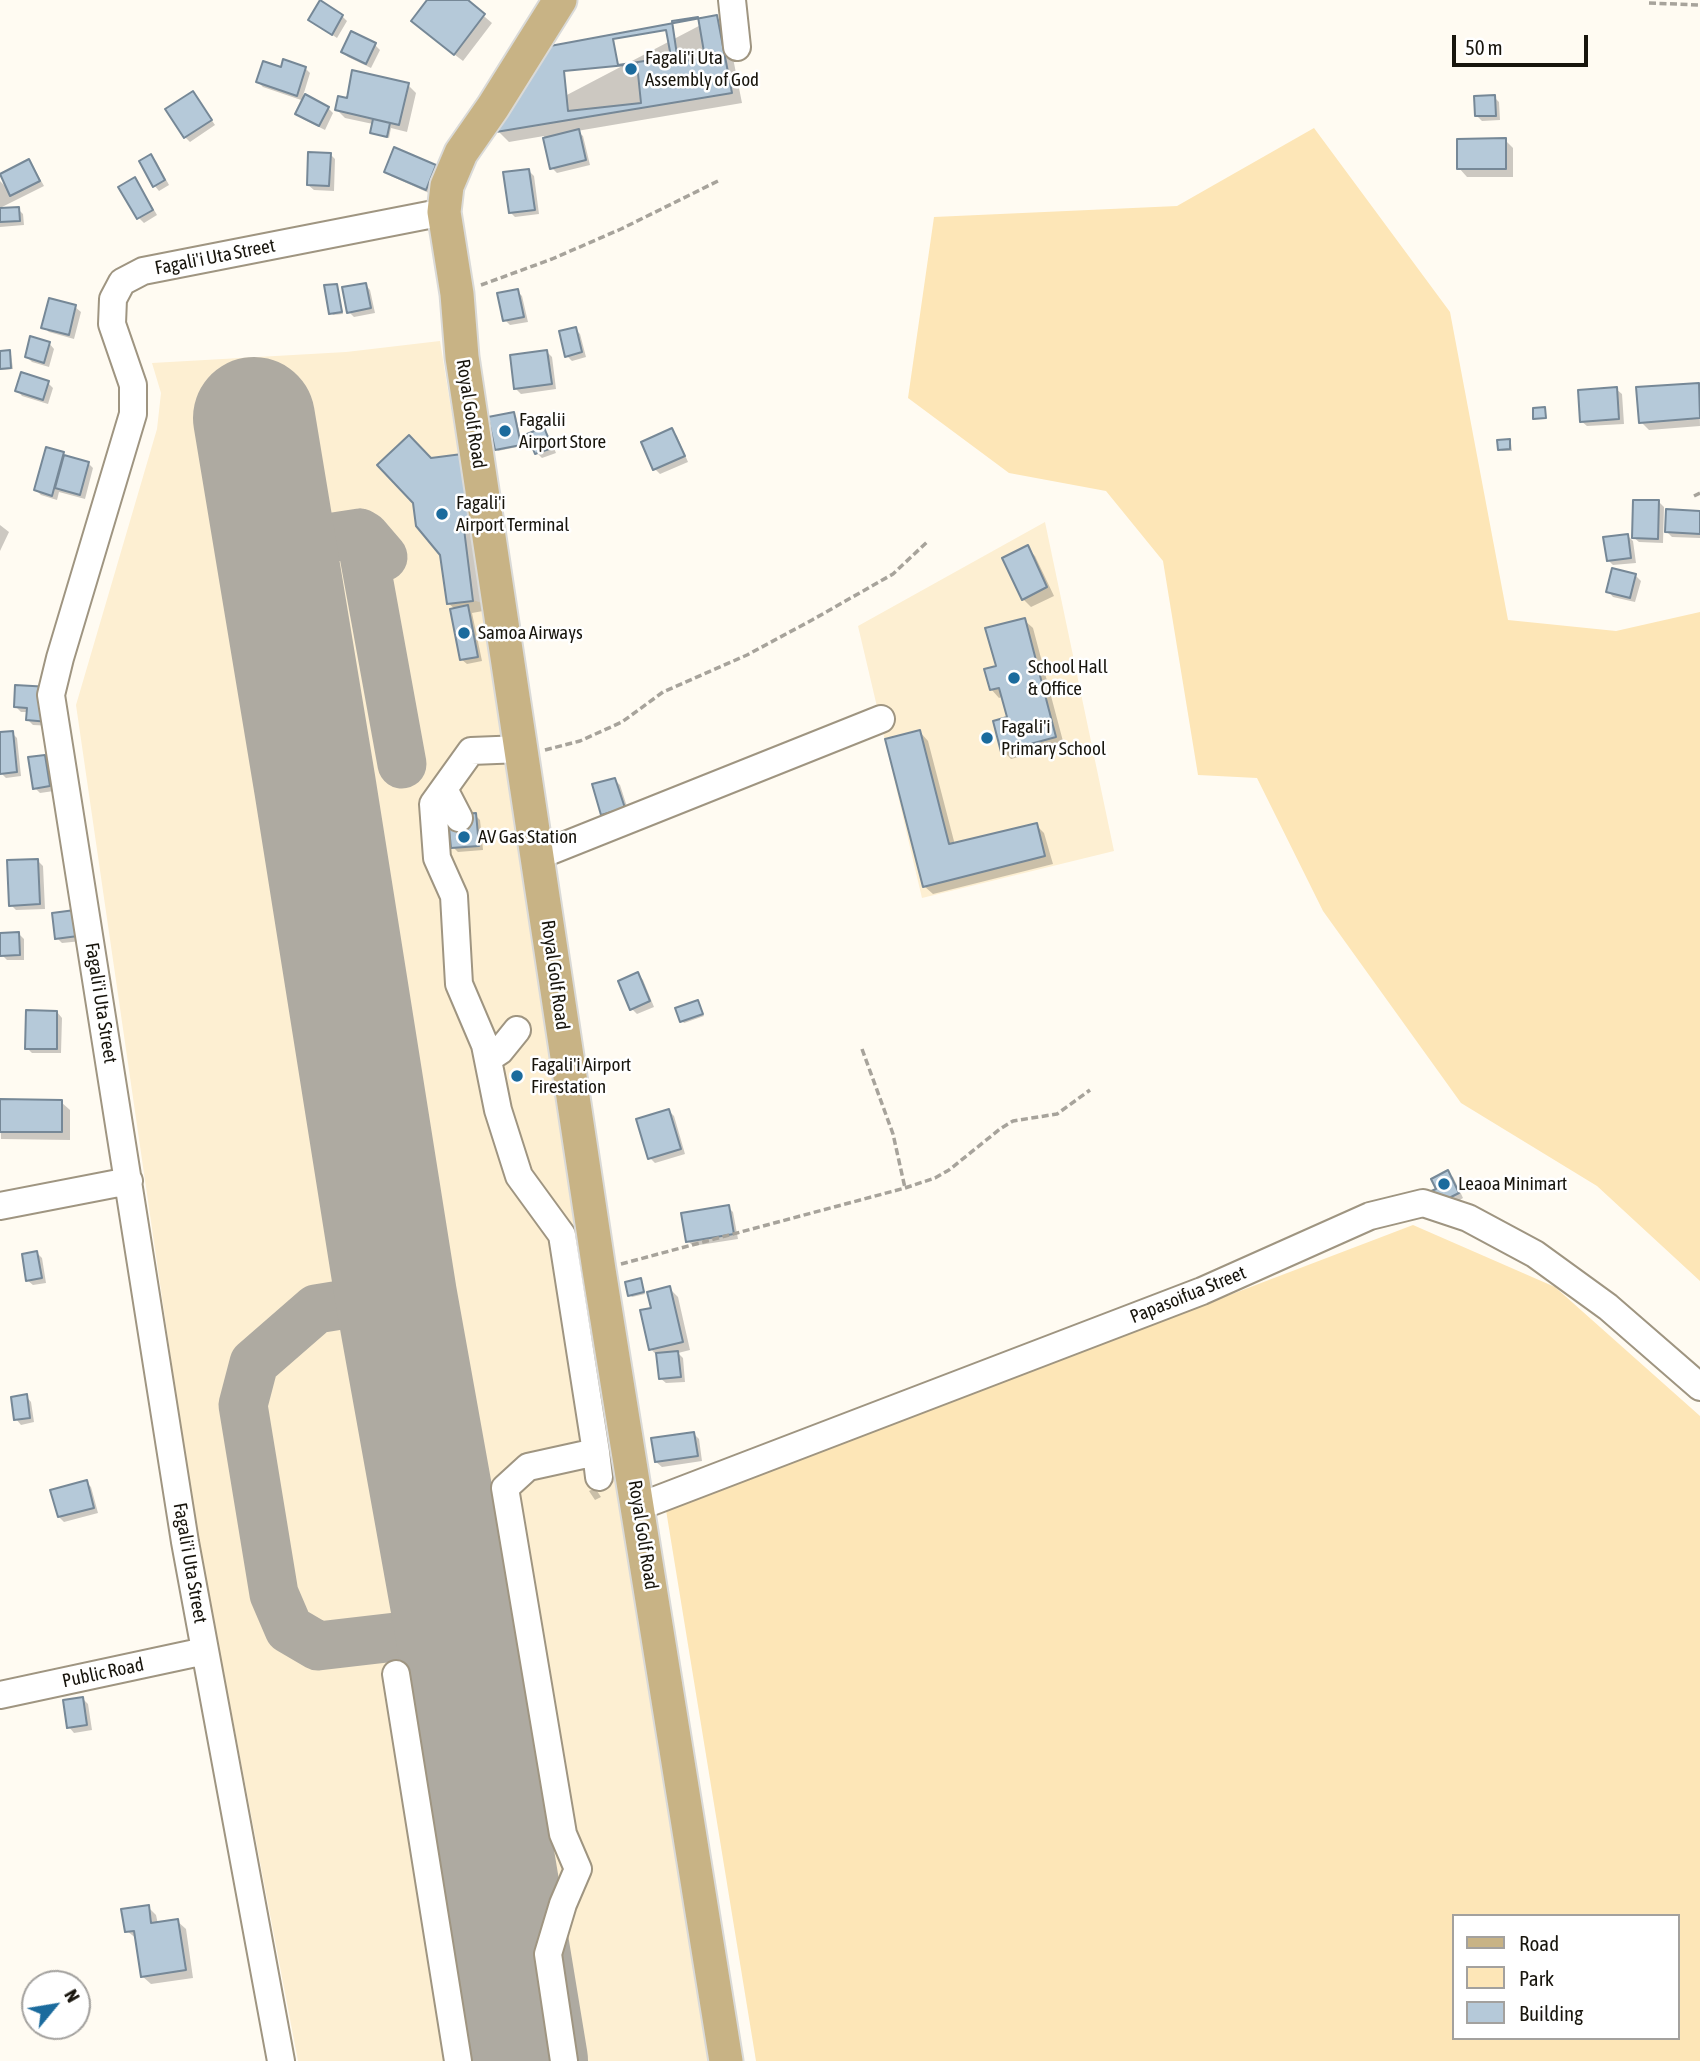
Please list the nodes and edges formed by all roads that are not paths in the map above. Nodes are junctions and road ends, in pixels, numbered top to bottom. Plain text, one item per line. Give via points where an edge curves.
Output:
1 (560, 0) edge
2 (732, 0) edge
3 (737, 47) dead end
4 (444, 212) junction
5 (881, 719) dead end
6 (522, 752) junction
7 (444, 789) junction
8 (459, 818) dead end
9 (538, 856) junction
10 (517, 1030) dead end
11 (488, 1059) junction
12 (129, 1181) junction
13 (0, 1206) edge
14 (1700, 1387) edge
15 (638, 1507) junction
16 (205, 1651) junction
17 (396, 1674) dead end
18 (0, 1695) edge
19 (281, 2061) edge
20 (458, 2061) edge
21 (564, 2061) edge
22 (726, 2061) edge

1 - 4 main road, Royal Golf Road via 461,153 447,186
2 - 3 street
4 - 6 main road, Royal Golf Road
4 - 12 street, Fagali'i Uta Street via 143,271 122,282 113,299 112,324 133,385 133,414 51,695
5 - 9 street
6 - 7 street via 471,751
6 - 9 main road, Royal Golf Road
7 - 8 street
7 - 11 street via 433,804 437,858 454,896 459,984
9 - 15 main road, Royal Golf Road
10 - 11 street
11 - 21 street via 519,1176 562,1235 597,1464 528,1466 505,1488 563,1833 578,1869 548,1954
12 - 13 street
12 - 16 street, Fagali'i Uta Street
14 - 15 street, Papasoifua Street via 1608,1307 1535,1254 1468,1218 1423,1203 1370,1216 1202,1291
15 - 22 main road, Royal Golf Road
16 - 18 street, Public Road
16 - 19 street, Fagali'i Uta Street
17 - 20 street

